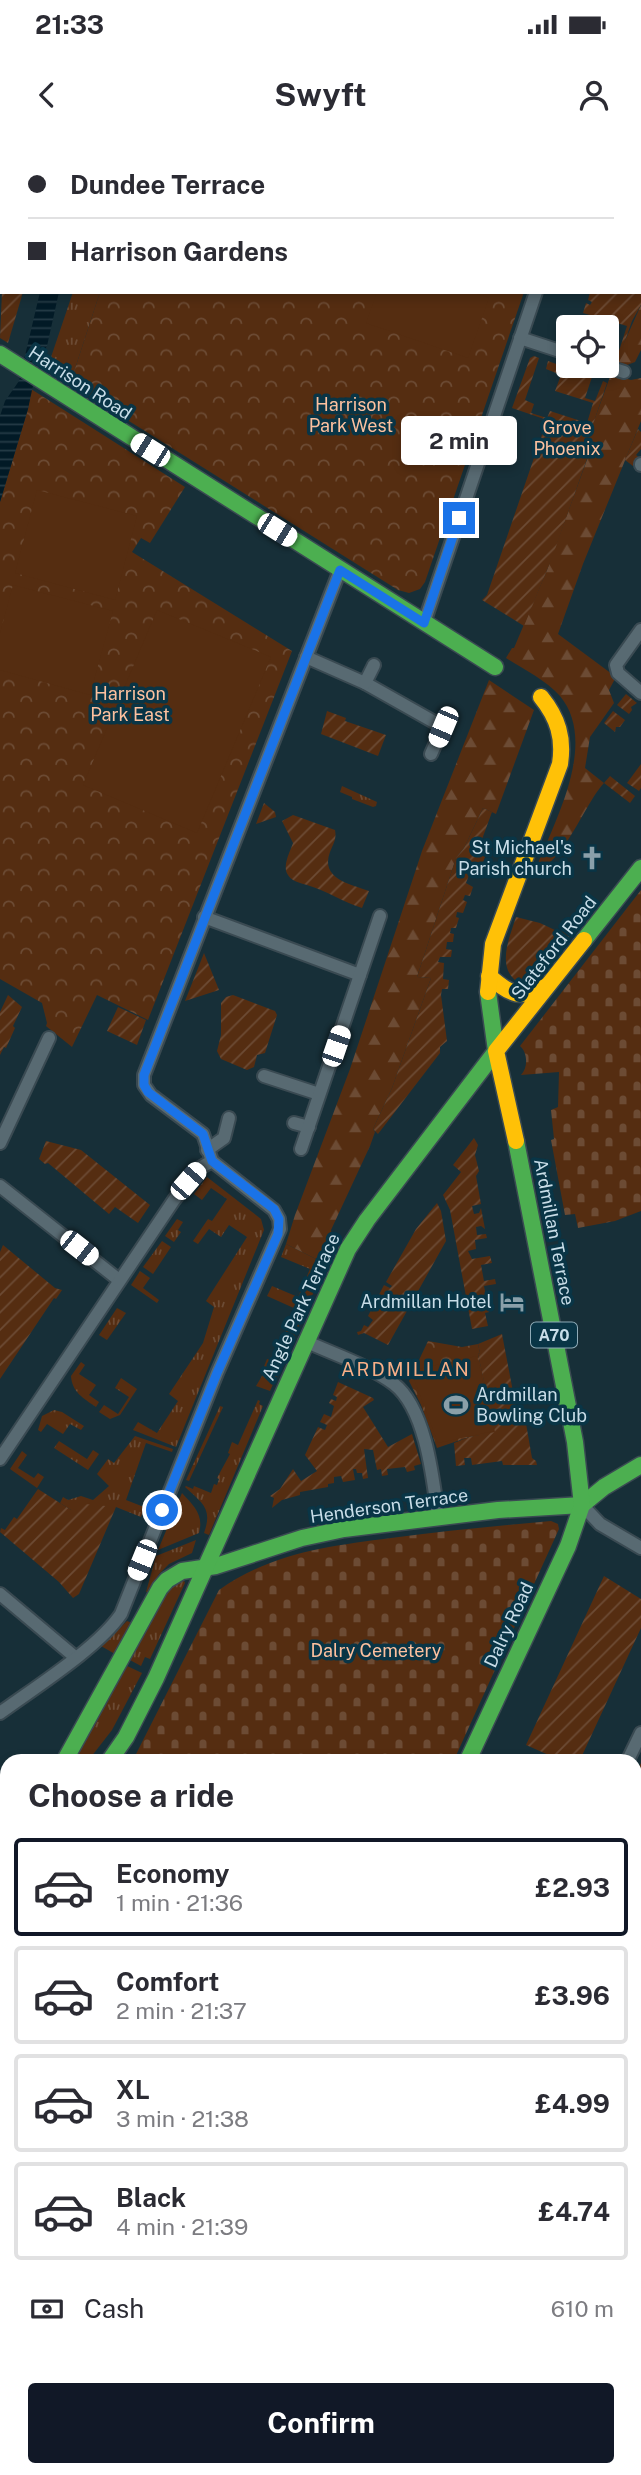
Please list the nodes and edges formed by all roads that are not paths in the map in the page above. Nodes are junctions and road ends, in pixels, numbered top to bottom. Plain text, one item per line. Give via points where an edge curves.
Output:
1 (535, 294) edge
2 (520, 338) junction
3 (556, 350) edge
4 (4, 357) edge
5 (619, 370) edge
6 (624, 372) dead end
7 (340, 570) junction
8 (424, 623) junction
9 (641, 630) edge
10 (306, 657) junction
11 (374, 665) dead end
12 (495, 667) dead end
13 (365, 684) junction
14 (618, 684) dead end
15 (641, 693) edge
16 (541, 697) dead end
17 (641, 701) edge
18 (432, 754) dead end
19 (641, 868) edge
20 (380, 916) dead end
21 (204, 917) junction
22 (360, 975) junction
23 (489, 976) junction
24 (549, 985) junction
25 (49, 1038) dead end
26 (496, 1051) junction
27 (264, 1076) dead end
28 (319, 1094) junction
29 (229, 1118) dead end
30 (295, 1123) dead end
31 (309, 1126) junction
32 (0, 1143) edge
33 (301, 1149) dead end
34 (210, 1156) junction
35 (0, 1186) edge
36 (119, 1280) junction
37 (305, 1341) junction
38 (0, 1459) edge
39 (641, 1465) edge
40 (582, 1505) junction
41 (438, 1516) junction
42 (641, 1548) edge
43 (206, 1569) junction
44 (0, 1594) edge
45 (75, 1657) junction
46 (0, 1713) edge
47 (641, 1733) edge
48 (68, 1754) edge
49 (114, 1754) edge
50 (471, 1754) edge
51 (631, 1754) edge

1 - 2 street
2 - 3 street
2 - 8 street
4 - 7 street, Harrison Road
5 - 6 street
7 - 8 street, Harrison Road
7 - 10 street
8 - 12 street, Harrison Road
9 - 15 street via 616,665 618,673
10 - 13 street
10 - 21 street
11 - 13 street
13 - 18 street via 443,727
14 - 17 street
16 - 23 street via 560,727 560,763 504,910
19 - 24 street, Slateford Road
20 - 22 street via 379,933
21 - 22 street
21 - 34 street via 144,1085 203,1134
22 - 28 street
23 - 24 street via 514,995 531,994
23 - 26 street
24 - 26 street, Slateford Road
25 - 32 street
26 - 37 street, Angle Park Terrace via 355,1238
26 - 40 street, Ardmillan Terrace / A70 via 575,1442
27 - 28 street
28 - 31 street
29 - 34 street via 224,1138
30 - 31 street
31 - 33 street
34 - 36 street
34 - 45 street via 266,1196 277,1213 278,1234 212,1384 121,1614
35 - 36 street
36 - 38 street
37 - 41 street via 401,1390 427,1446
37 - 43 street, Angle Park Terrace
39 - 40 street
40 - 41 street, Henderson Terrace
40 - 42 street via 600,1524
40 - 50 street, Dalry Road / A70 via 568,1546
41 - 43 street, Henderson Terrace via 321,1534
43 - 48 street, Henderson Terrace via 180,1570 165,1581
43 - 49 street, Angle Park Terrace via 136,1718
44 - 45 street
45 - 46 street
47 - 51 street

